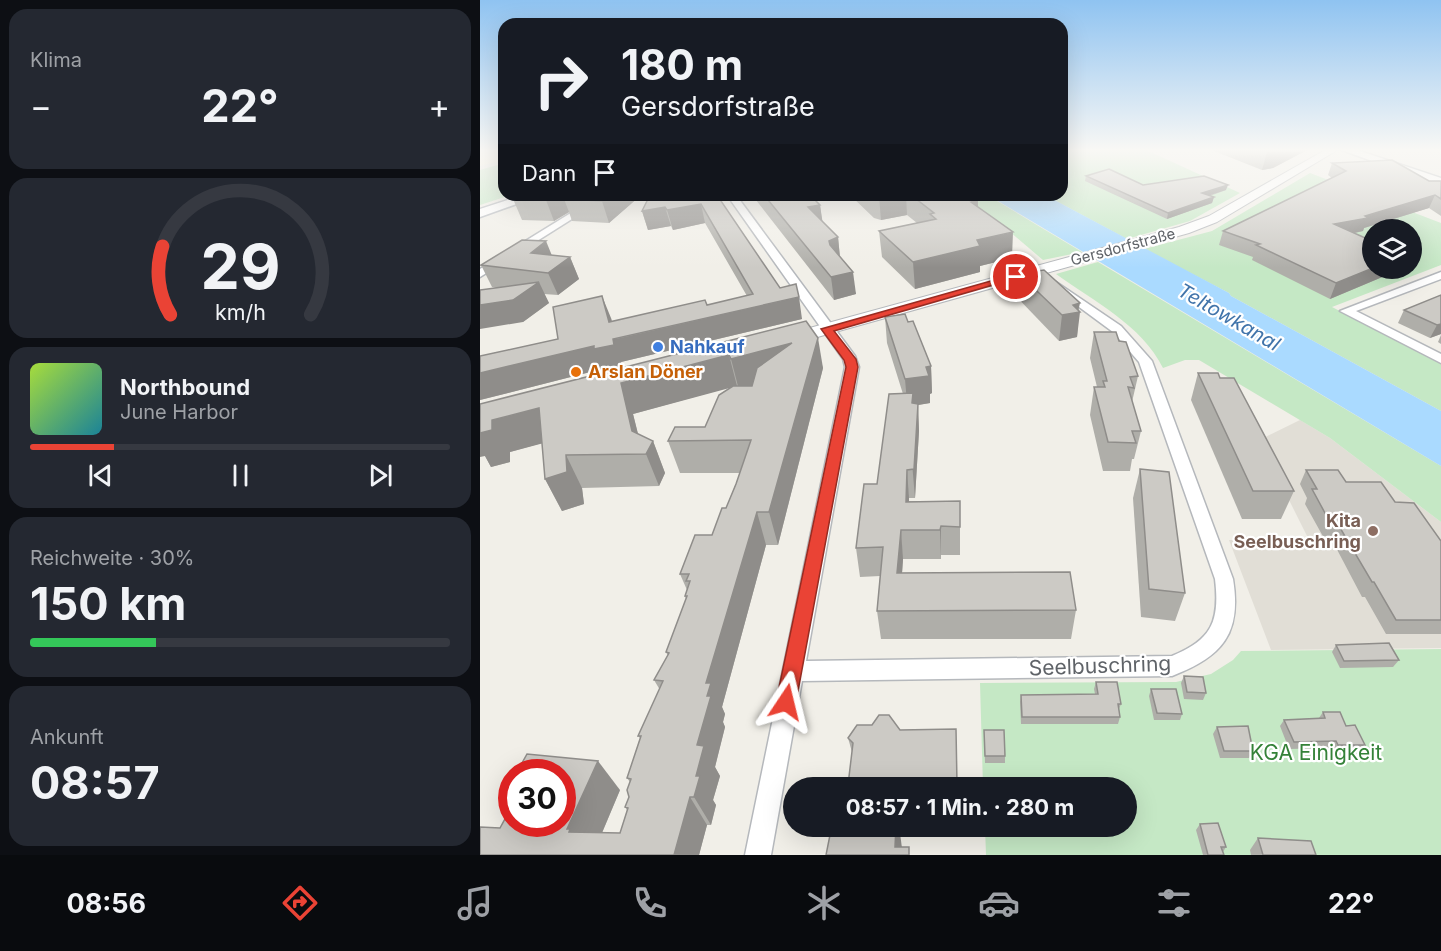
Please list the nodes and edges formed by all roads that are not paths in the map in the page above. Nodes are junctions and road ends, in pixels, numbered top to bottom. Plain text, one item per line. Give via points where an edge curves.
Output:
1 (1265, 189) edge
2 (517, 201) edge
3 (596, 201) edge
4 (734, 201) edge
5 (480, 213) edge
6 (1037, 271) junction
7 (480, 273) edge
8 (1441, 275) edge
9 (827, 329) junction
10 (769, 344) edge
11 (1441, 359) edge
12 (792, 671) junction
13 (758, 855) edge

1 - 6 street, Gersdorfstraße via 1213,219
2 - 5 main road
3 - 7 street
4 - 9 street
6 - 9 street, Gersdorfstraße
6 - 12 street, Seelbuschring via 1117,329 1145,361 1224,579 1228,599 1222,632 1201,653 1172,666
8 - 11 street via 1346,311
9 - 10 street, Gersdorfstraße
9 - 12 street via 852,367
12 - 13 street

